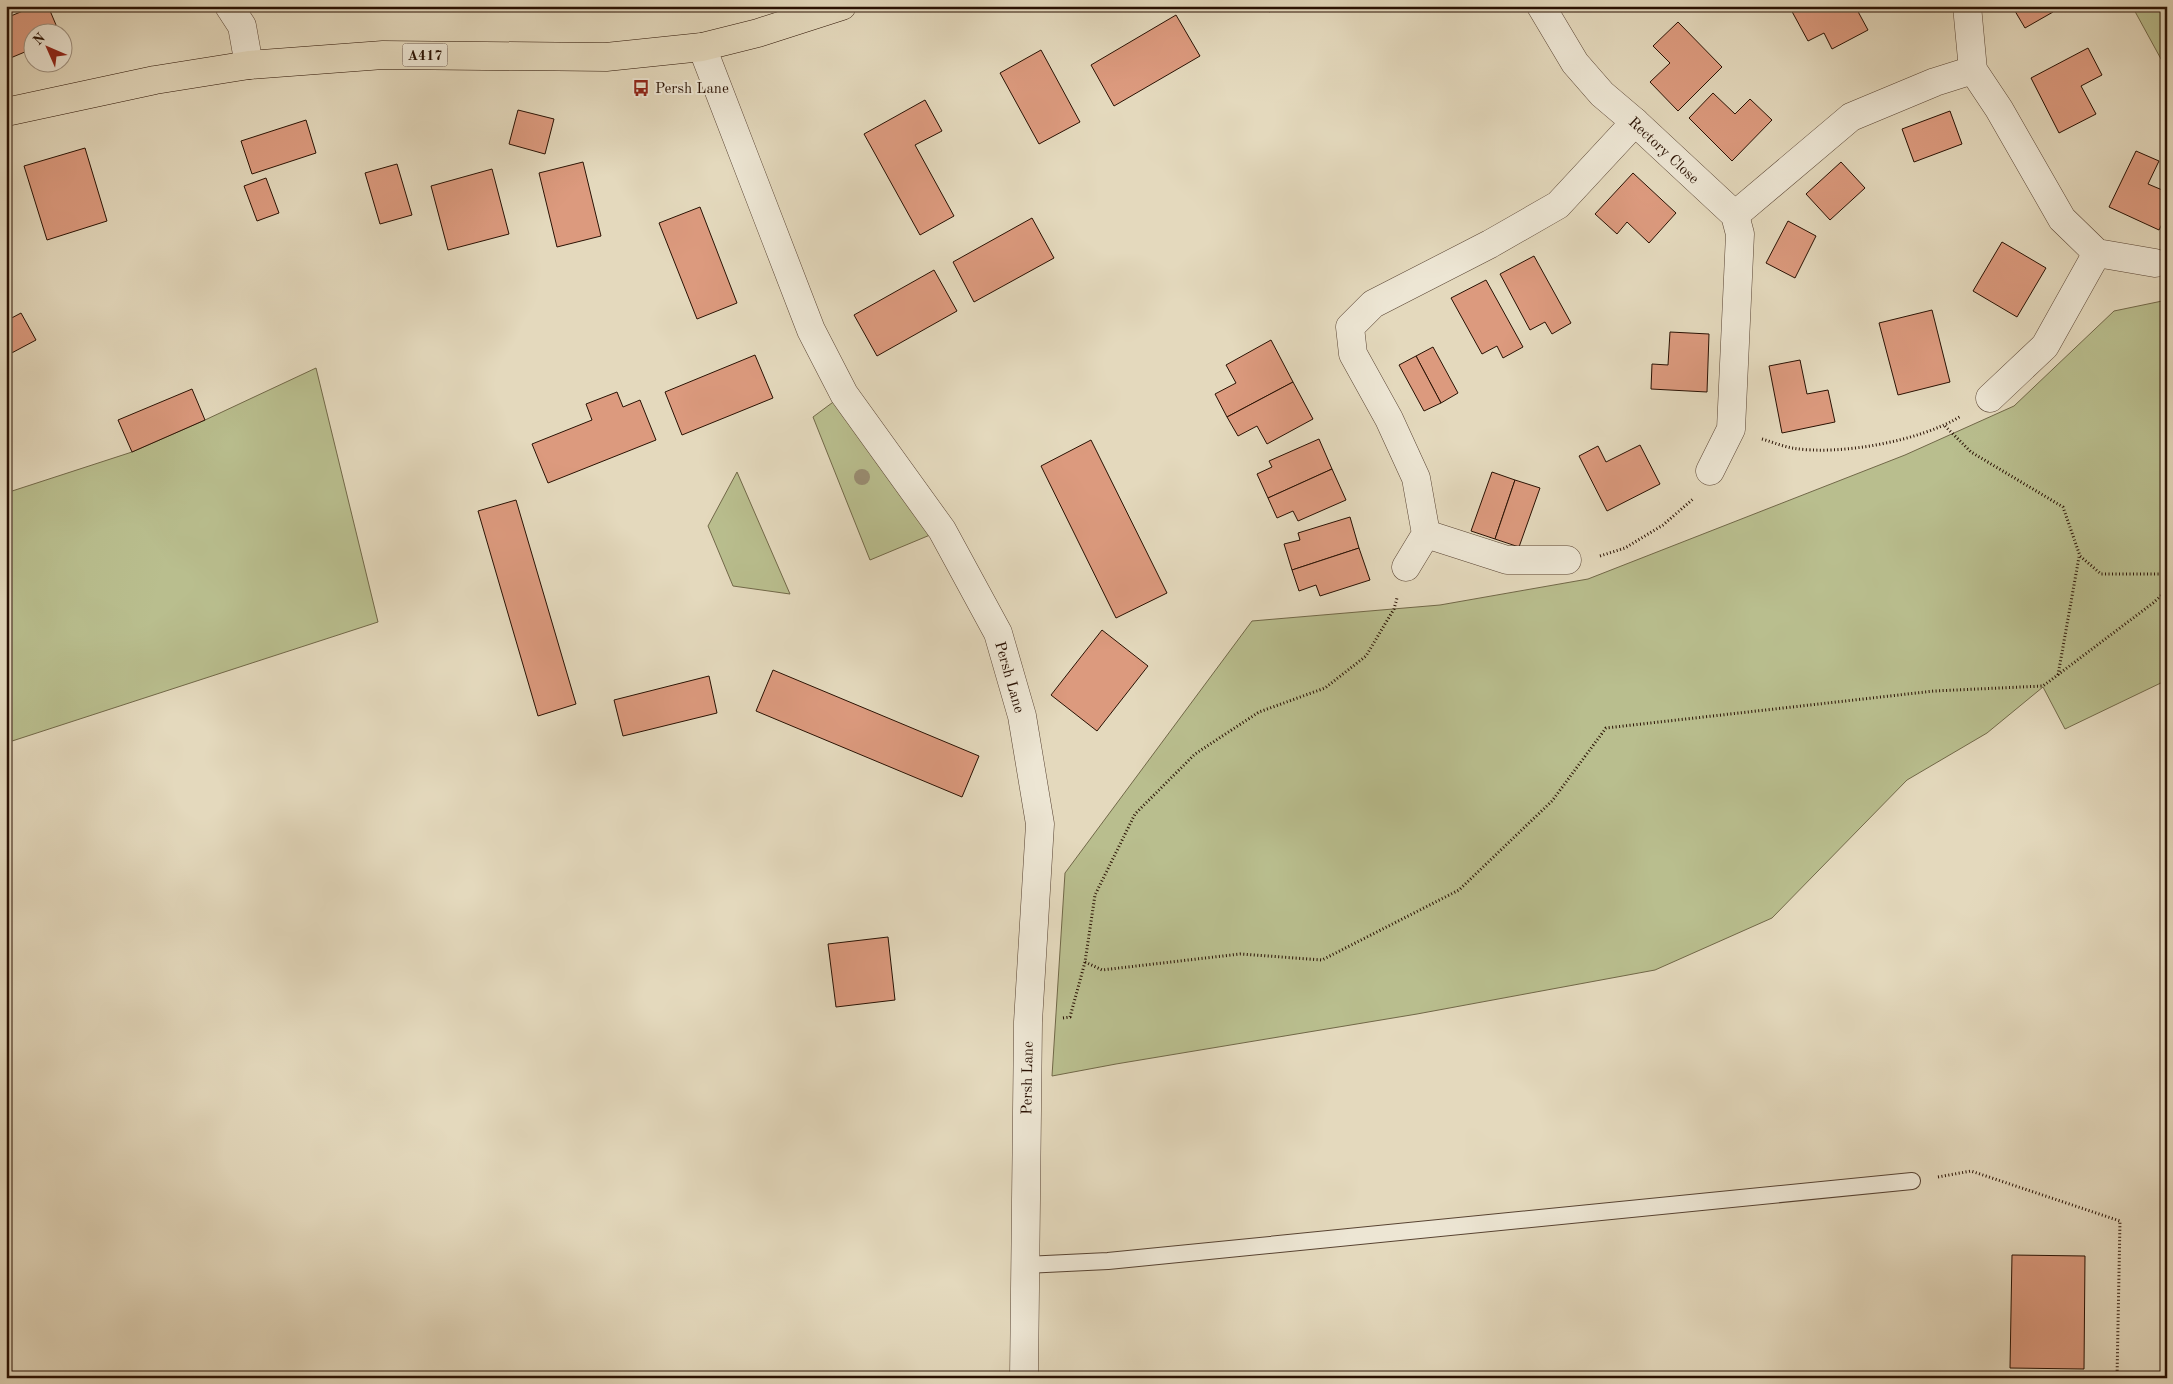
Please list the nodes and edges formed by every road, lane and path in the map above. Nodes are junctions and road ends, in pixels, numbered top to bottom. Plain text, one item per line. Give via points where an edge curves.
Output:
1 (229, 6) edge
2 (842, 6) edge
3 (1541, 6) edge
4 (1967, 6) edge
5 (702, 47) junction
6 (249, 65) junction
7 (1973, 70) junction
8 (6, 112) edge
9 (1635, 122) junction
10 (1735, 215) junction
11 (2097, 253) junction
12 (2161, 263) edge
13 (1990, 398) joint
14 (1945, 426) junction
15 (1730, 429) junction
16 (1710, 471) joint
17 (1426, 534) junction
18 (2080, 556) junction
19 (1567, 560) joint
20 (1406, 566) joint
21 (2167, 574) edge
22 (2167, 590) edge
23 (2058, 675) junction
24 (1085, 962) junction
25 (1028, 1022) junction
26 (1912, 1181) joint
27 (1025, 1265) junction
28 (1024, 1378) edge
29 (2117, 1378) edge

1 - 6 street via 242,26
2 - 5 highway, A417
3 - 9 street, Rectory Close via 1575,63 1602,94
4 - 7 street
5 - 6 highway, A417 via 606,57 383,55
5 - 25 street, Persh Lane via 811,330 844,394 942,530 998,633 1022,716 1040,824
6 - 8 highway, A417 via 155,80
7 - 10 street via 1851,117
7 - 11 street via 2062,219
9 - 10 street, Rectory Close
9 - 17 street via 1558,204 1490,244 1373,304 1350,327 1353,354 1389,419 1416,478
10 - 15 street via 1740,234
11 - 12 street
11 - 13 street via 2045,346
13 - 14 path
14 - 15 path via 1897,440 1840,450 1792,448
14 - 18 path via 1971,452 2063,507
15 - 16 street
16 - 19 path via 1692,502 1663,525 1625,548 1586,560
17 - 19 street via 1507,560
17 - 20 street
18 - 21 path via 2101,574
18 - 23 path
20 - 24 path via 1394,609 1366,656 1325,688 1259,712 1195,754 1134,814 1095,895
22 - 23 path
23 - 24 path via 2043,686 1934,691 1606,728 1552,801 1459,890 1322,960 1240,954 1102,970
24 - 25 path via 1070,1018
25 - 27 street, Persh Lane
26 - 27 lane via 1108,1261
26 - 29 path via 1971,1171 2120,1221
27 - 28 street, Persh Lane

